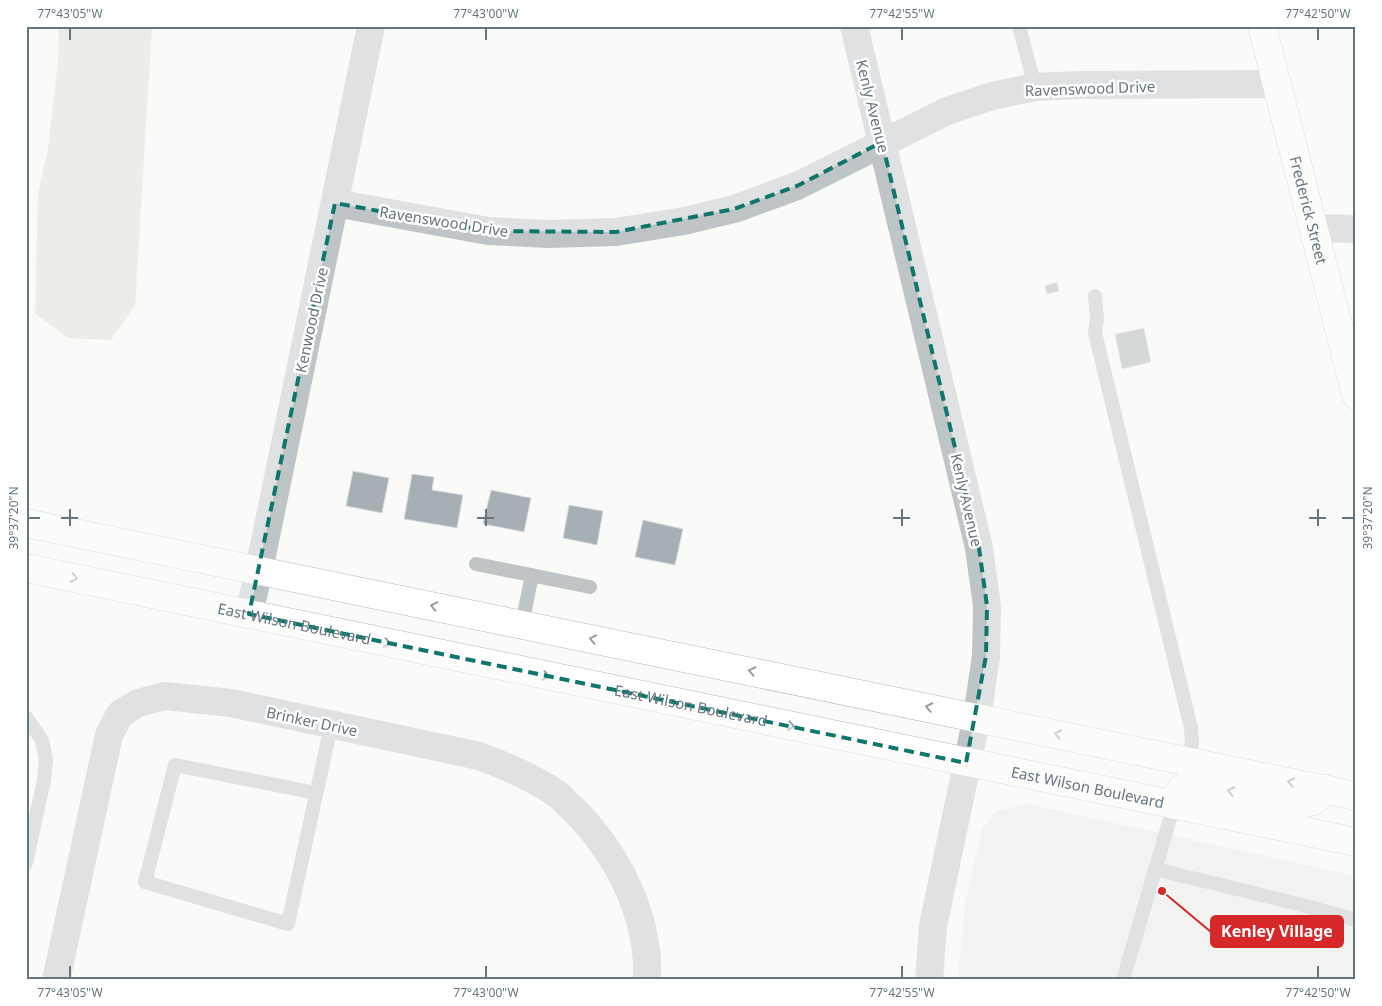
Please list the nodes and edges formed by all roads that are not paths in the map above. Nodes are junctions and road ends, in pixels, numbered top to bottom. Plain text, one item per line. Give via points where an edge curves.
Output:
1 (371, 26) edge
2 (854, 26) edge
3 (1019, 26) edge
4 (1262, 26) edge
5 (1276, 84) junction
6 (1035, 88) junction
7 (882, 142) junction
8 (335, 203) junction
9 (1314, 228) junction
10 (1356, 229) edge
11 (1095, 296) dead end
12 (1356, 395) edge
13 (26, 523) edge
14 (476, 564) dead end
15 (26, 568) edge
16 (259, 570) junction
17 (532, 576) junction
18 (590, 587) dead end
19 (249, 614) junction
20 (522, 624) junction
21 (26, 717) edge
22 (976, 717) junction
23 (331, 726) junction
24 (1189, 761) junction
25 (966, 763) junction
26 (1326, 789) junction
27 (316, 793) junction
28 (1356, 796) edge
29 (1174, 805) junction
30 (1356, 842) edge
31 (26, 862) edge
32 (1155, 870) junction
33 (1356, 920) edge
34 (56, 980) edge
35 (647, 980) edge
36 (929, 980) edge
37 (1123, 980) edge

1 - 8 street, Kenwood Drive
2 - 7 street, Kenly Avenue
3 - 6 lane
4 - 5 main road, Frederick Street
5 - 6 street, Ravenswood Drive
5 - 9 main road, Frederick Street
6 - 7 street, Ravenswood Drive via 992,96 947,111
7 - 8 street, Ravenswood Drive via 797,186 734,209 616,232 548,234 488,231
7 - 22 street, Kenly Avenue via 979,548 987,606 986,656
8 - 16 street, Kenwood Drive
9 - 10 street
9 - 12 main road, Frederick Street
11 - 24 lane via 1097,320 1094,333 1191,728
13 - 16 main road
14 - 17 lane
15 -> 19 main road, East Wilson Boulevard
16 - 19 street, Kenwood Drive
20 -> 16 main road
17 - 18 lane
17 - 20 lane
19 -> 25 main road, East Wilson Boulevard
22 -> 20 main road
21 - 31 lane via 42,740 46,759
24 -> 22 main road
22 - 25 street, Kenly Avenue
23 - 27 lane
23 - 34 street, Brinker Drive via 231,703 165,696 138,703 120,714 109,735
23 - 35 street, Brinker Drive via 479,756 514,769 556,793 587,823 618,866 637,908 648,959
26 -> 24 main road
25 - 29 main road, East Wilson Boulevard
25 - 36 street, Kenly Avenue via 933,926
26 - 28 main road
26 -> 29 main road via 1314,801 1296,805 1190,784 1180,790
27 - 27 lane via 175,764 145,882 288,924
29 - 30 main road, East Wilson Boulevard
29 - 32 lane
32 - 33 lane
32 - 37 lane

